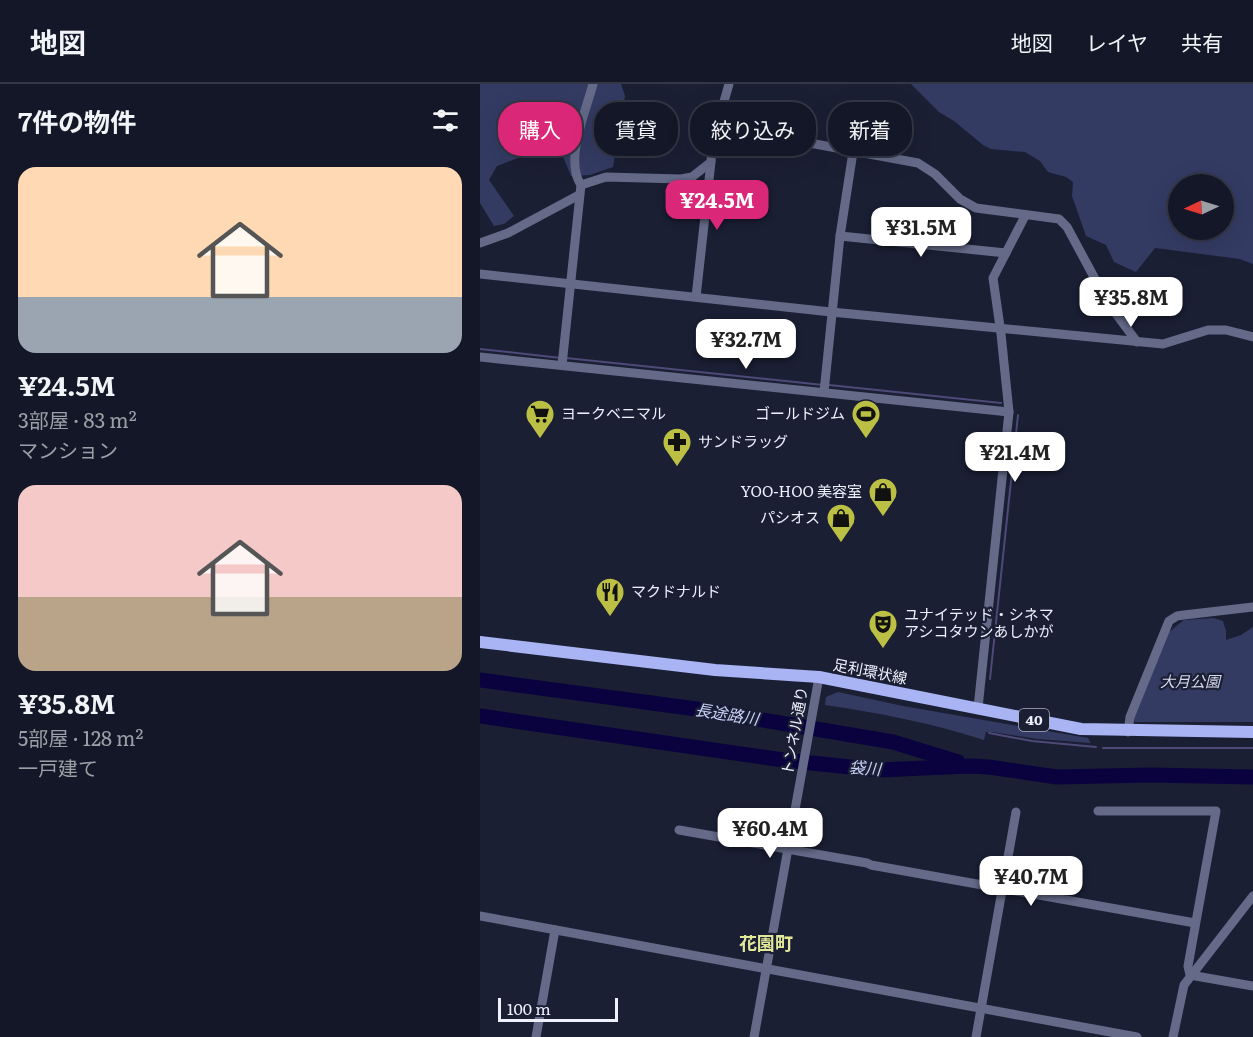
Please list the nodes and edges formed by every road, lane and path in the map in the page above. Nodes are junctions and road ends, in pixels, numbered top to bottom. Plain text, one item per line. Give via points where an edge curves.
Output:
1 (593, 84) edge
2 (729, 84) edge
3 (724, 102) edge
4 (711, 156) edge
5 (852, 156) edge
6 (874, 156) edge
7 (711, 162) junction
8 (580, 190) junction
9 (1025, 216) junction
10 (840, 236) junction
11 (480, 243) edge
12 (1005, 253) junction
13 (480, 274) edge
14 (570, 284) junction
15 (696, 297) junction
16 (831, 312) junction
17 (1001, 327) junction
18 (1253, 337) edge
19 (1137, 342) junction
20 (480, 357) edge
21 (562, 365) junction
22 (824, 392) junction
23 (1009, 412) junction
24 (1253, 607) edge
25 (480, 642) edge
26 (819, 677) junction
27 (978, 708) junction
28 (1128, 732) junction
29 (1253, 732) edge
30 (1016, 812) dead end
31 (1098, 812) dead end
32 (679, 830) dead end
33 (789, 848) junction
34 (1003, 888) junction
35 (1253, 896) edge
36 (480, 916) edge
37 (1195, 923) junction
38 (555, 930) junction
39 (766, 968) junction
40 (1190, 975) junction
41 (1253, 986) edge
42 (981, 1008) junction
43 (536, 1037) edge
44 (754, 1037) edge
45 (976, 1037) edge
46 (1137, 1037) edge
47 (1173, 1037) edge

1 - 8 street via 574,156
2 - 3 street
4 - 7 street
5 - 10 street
6 - 9 street via 922,165 968,204
7 - 8 street via 692,177 606,177
7 - 15 street
8 - 11 street via 508,233
8 - 14 street
9 - 12 street
9 - 19 street via 1059,219 1066,225 1108,303
10 - 12 street
10 - 16 street
12 - 17 street via 993,278
13 - 14 street
14 - 15 street
14 - 21 street
15 - 16 street
16 - 17 street
16 - 22 street
17 - 19 street
17 - 23 street
18 - 19 street via 1218,330 1173,343
20 - 21 street
21 - 22 street
22 - 23 street
23 - 27 street
24 - 28 street via 1177,616 1169,621 1130,717
25 - 26 main road, 足利環状線 / 40 via 715,670
26 - 27 main road, 足利環状線 / 40
26 - 33 street, トンネル通り
27 - 28 main road, 足利環状線 / 40 via 1081,729
28 - 29 main road, 足利環状線 / 40
30 - 34 street
31 - 37 street via 1216,811
32 - 33 street
33 - 34 street
33 - 39 street, トンネル通り
34 - 37 street
34 - 42 street
35 - 40 street
36 - 38 street
37 - 40 street
38 - 39 street
38 - 43 street
39 - 42 street
39 - 44 street, トンネル通り
40 - 41 street
40 - 47 street via 1182,992
42 - 45 street
42 - 46 street

